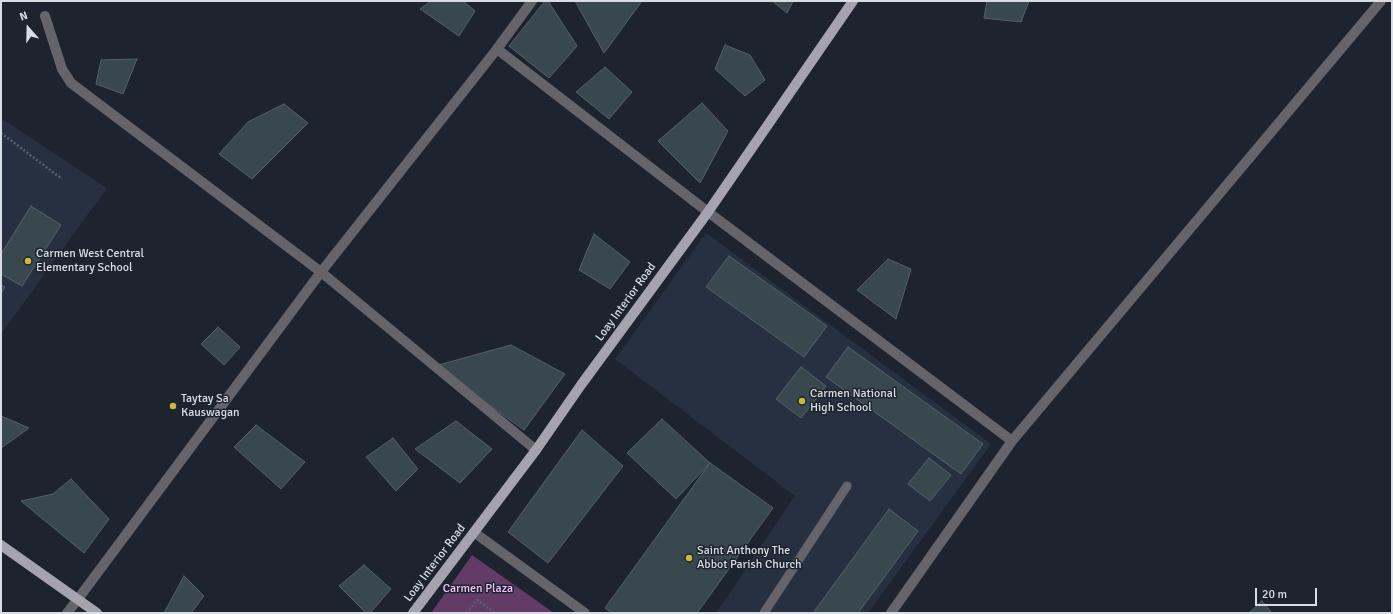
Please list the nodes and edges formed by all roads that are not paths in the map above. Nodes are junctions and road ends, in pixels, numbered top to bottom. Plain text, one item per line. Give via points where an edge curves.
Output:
1 (532, 1) edge
2 (853, 1) edge
3 (1382, 1) edge
4 (45, 16) dead end
5 (497, 49) junction
6 (708, 212) junction
7 (321, 272) junction
8 (1012, 441) junction
9 (536, 450) junction
10 (847, 486) dead end
11 (475, 533) junction
12 (1, 545) edge
13 (78, 599) junction
14 (67, 613) edge
15 (97, 613) edge
16 (413, 613) edge
17 (585, 613) edge
18 (764, 613) edge
19 (891, 613) edge

1 - 5 street
2 - 6 main road, Loay Interior Road
3 - 8 street
4 - 7 street via 62,69 71,83
5 - 6 street
5 - 7 street
6 - 8 street
6 - 9 main road, Loay Interior Road
7 - 9 street
7 - 13 street
8 - 19 street
9 - 11 main road, Loay Interior Road
10 - 18 lane
11 - 16 main road, Loay Interior Road
11 - 17 street
12 - 13 main road
13 - 14 street
13 - 15 main road

